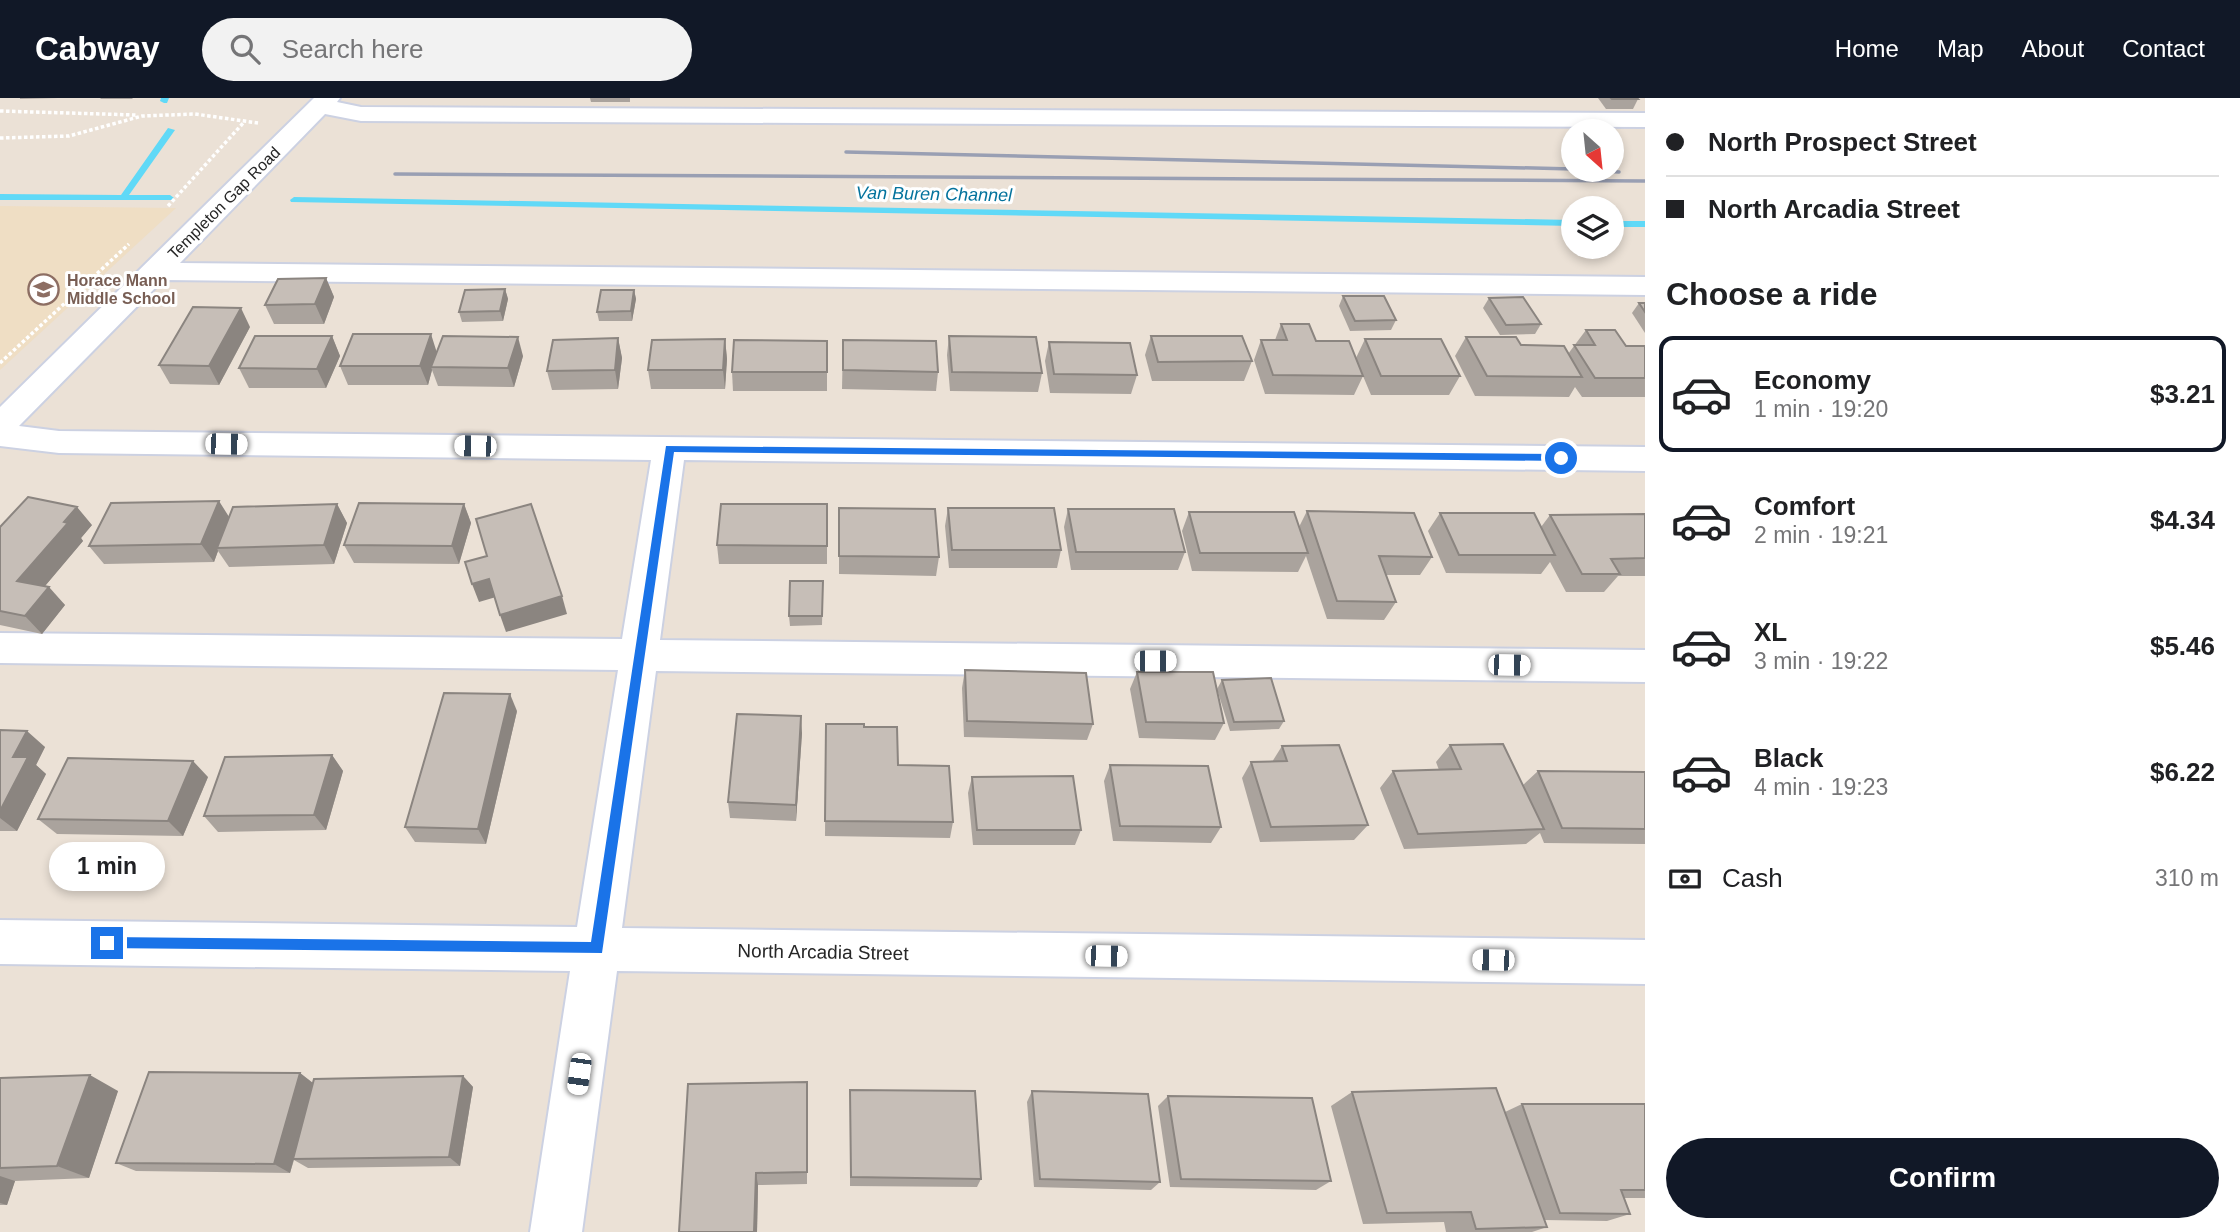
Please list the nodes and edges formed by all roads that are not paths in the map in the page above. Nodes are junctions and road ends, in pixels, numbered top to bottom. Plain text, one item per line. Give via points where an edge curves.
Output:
1 (1641, 98) edge
2 (324, 102) edge
3 (1645, 103) edge
4 (1645, 120) edge
5 (156, 271) junction
6 (1645, 286) edge
7 (0, 426) edge
8 (0, 435) edge
9 (669, 449) junction
10 (1645, 459) edge
11 (0, 648) edge
12 (640, 655) junction
13 (1645, 666) edge
14 (0, 942) edge
15 (597, 949) junction
16 (1645, 962) edge
17 (556, 1232) edge

1 - 3 street
2 - 4 street via 361,114
2 - 5 street, Templeton Gap Road
5 - 6 street
5 - 7 street, Templeton Gap Road
8 - 9 street via 59,442
9 - 10 street
9 - 12 street
11 - 12 street
12 - 13 street
12 - 15 street
14 - 15 street, North Arcadia Street
15 - 16 street, North Arcadia Street
15 - 17 street

